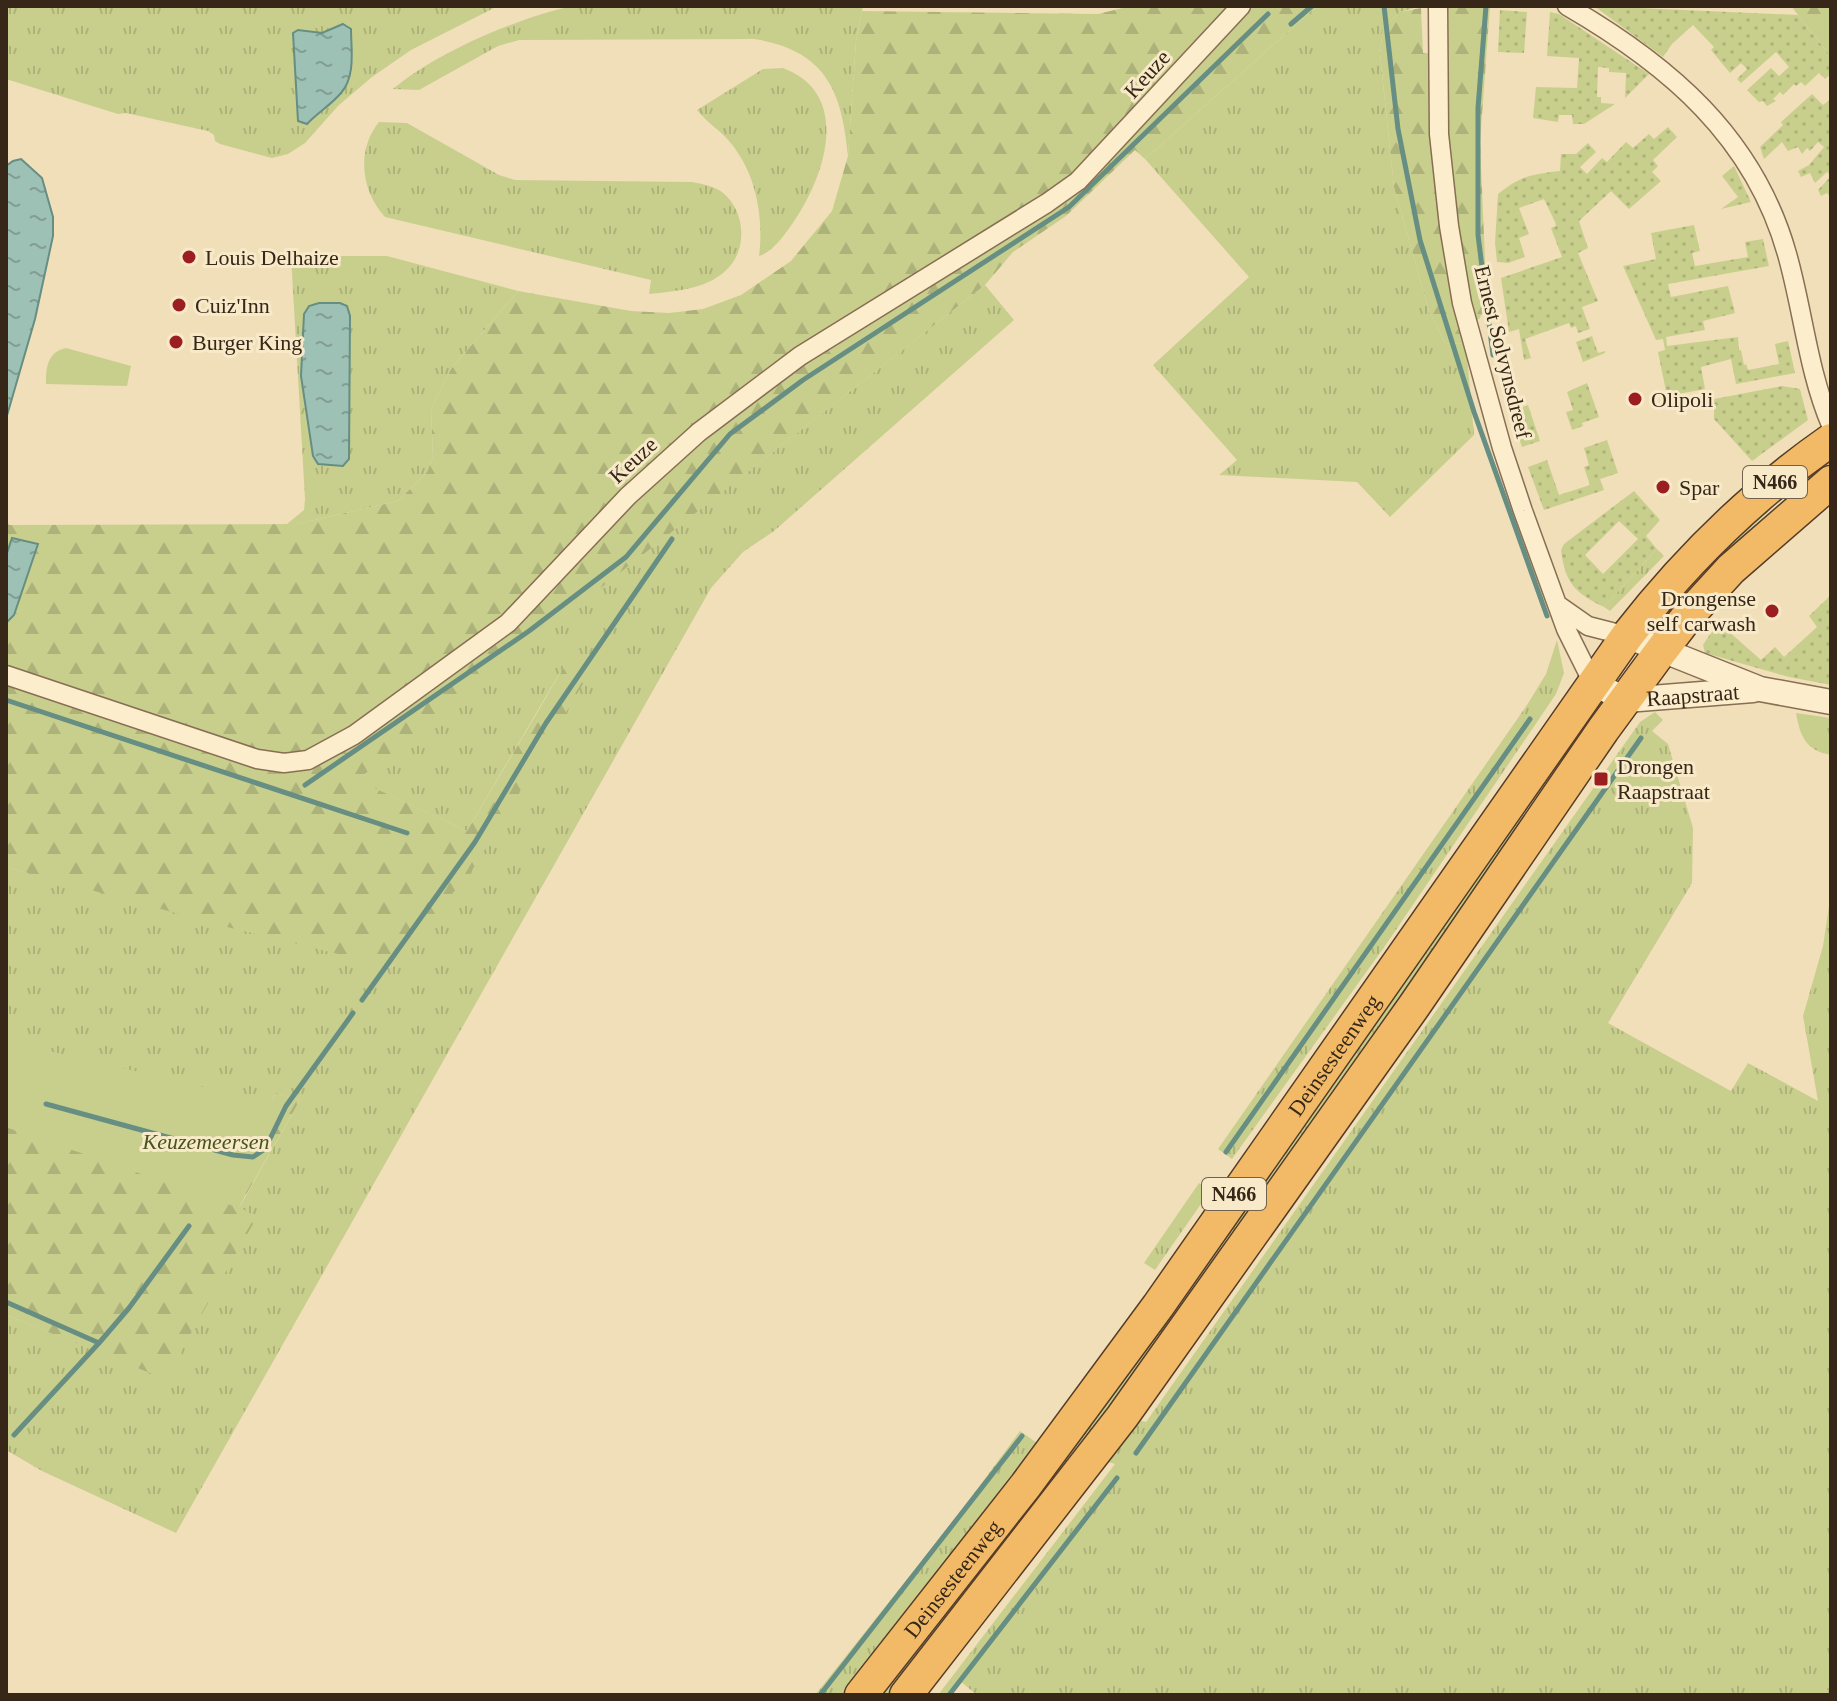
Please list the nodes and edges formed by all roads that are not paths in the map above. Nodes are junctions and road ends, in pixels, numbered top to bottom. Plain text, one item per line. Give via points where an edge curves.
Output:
1 (1241, 6) edge
2 (1438, 6) edge
3 (1567, 6) edge
4 (1831, 425) edge
5 (1831, 440) edge
6 (1831, 482) edge
7 (1558, 605) junction
8 (1627, 636) junction
9 (1661, 651) junction
10 (6, 675) edge
11 (1593, 683) junction
12 (1760, 689) junction
13 (1626, 700) junction
14 (1831, 702) edge
15 (861, 1695) edge
16 (906, 1695) edge

1 - 10 street, Keuze via 1078,181 800,356 628,496 508,623 327,752 284,763 257,759
2 - 7 street, Ernest Solvynsdreef via 1439,134 1462,303 1502,448
3 - 4 street via 1663,70 1717,121 1741,153 1776,218
5 - 8 highway, Deinsesteenweg / N466 via 1721,529
6 - 9 highway, Deinsesteenweg / N466 via 1731,569
7 - 8 street via 1588,626
7 - 11 street, Ernest Solvynsdreef
8 - 9 street, Raapstraat
8 - 11 highway, Deinsesteenweg / N466
9 - 12 street, Raapstraat
9 - 13 highway, Deinsesteenweg / N466
11 - 13 street
11 - 15 highway, Deinsesteenweg / N466 via 1158,1306
12 - 13 street, Raapstraat
12 - 14 street, Raapstraat
13 - 16 highway, Deinsesteenweg / N466 via 1122,1417

